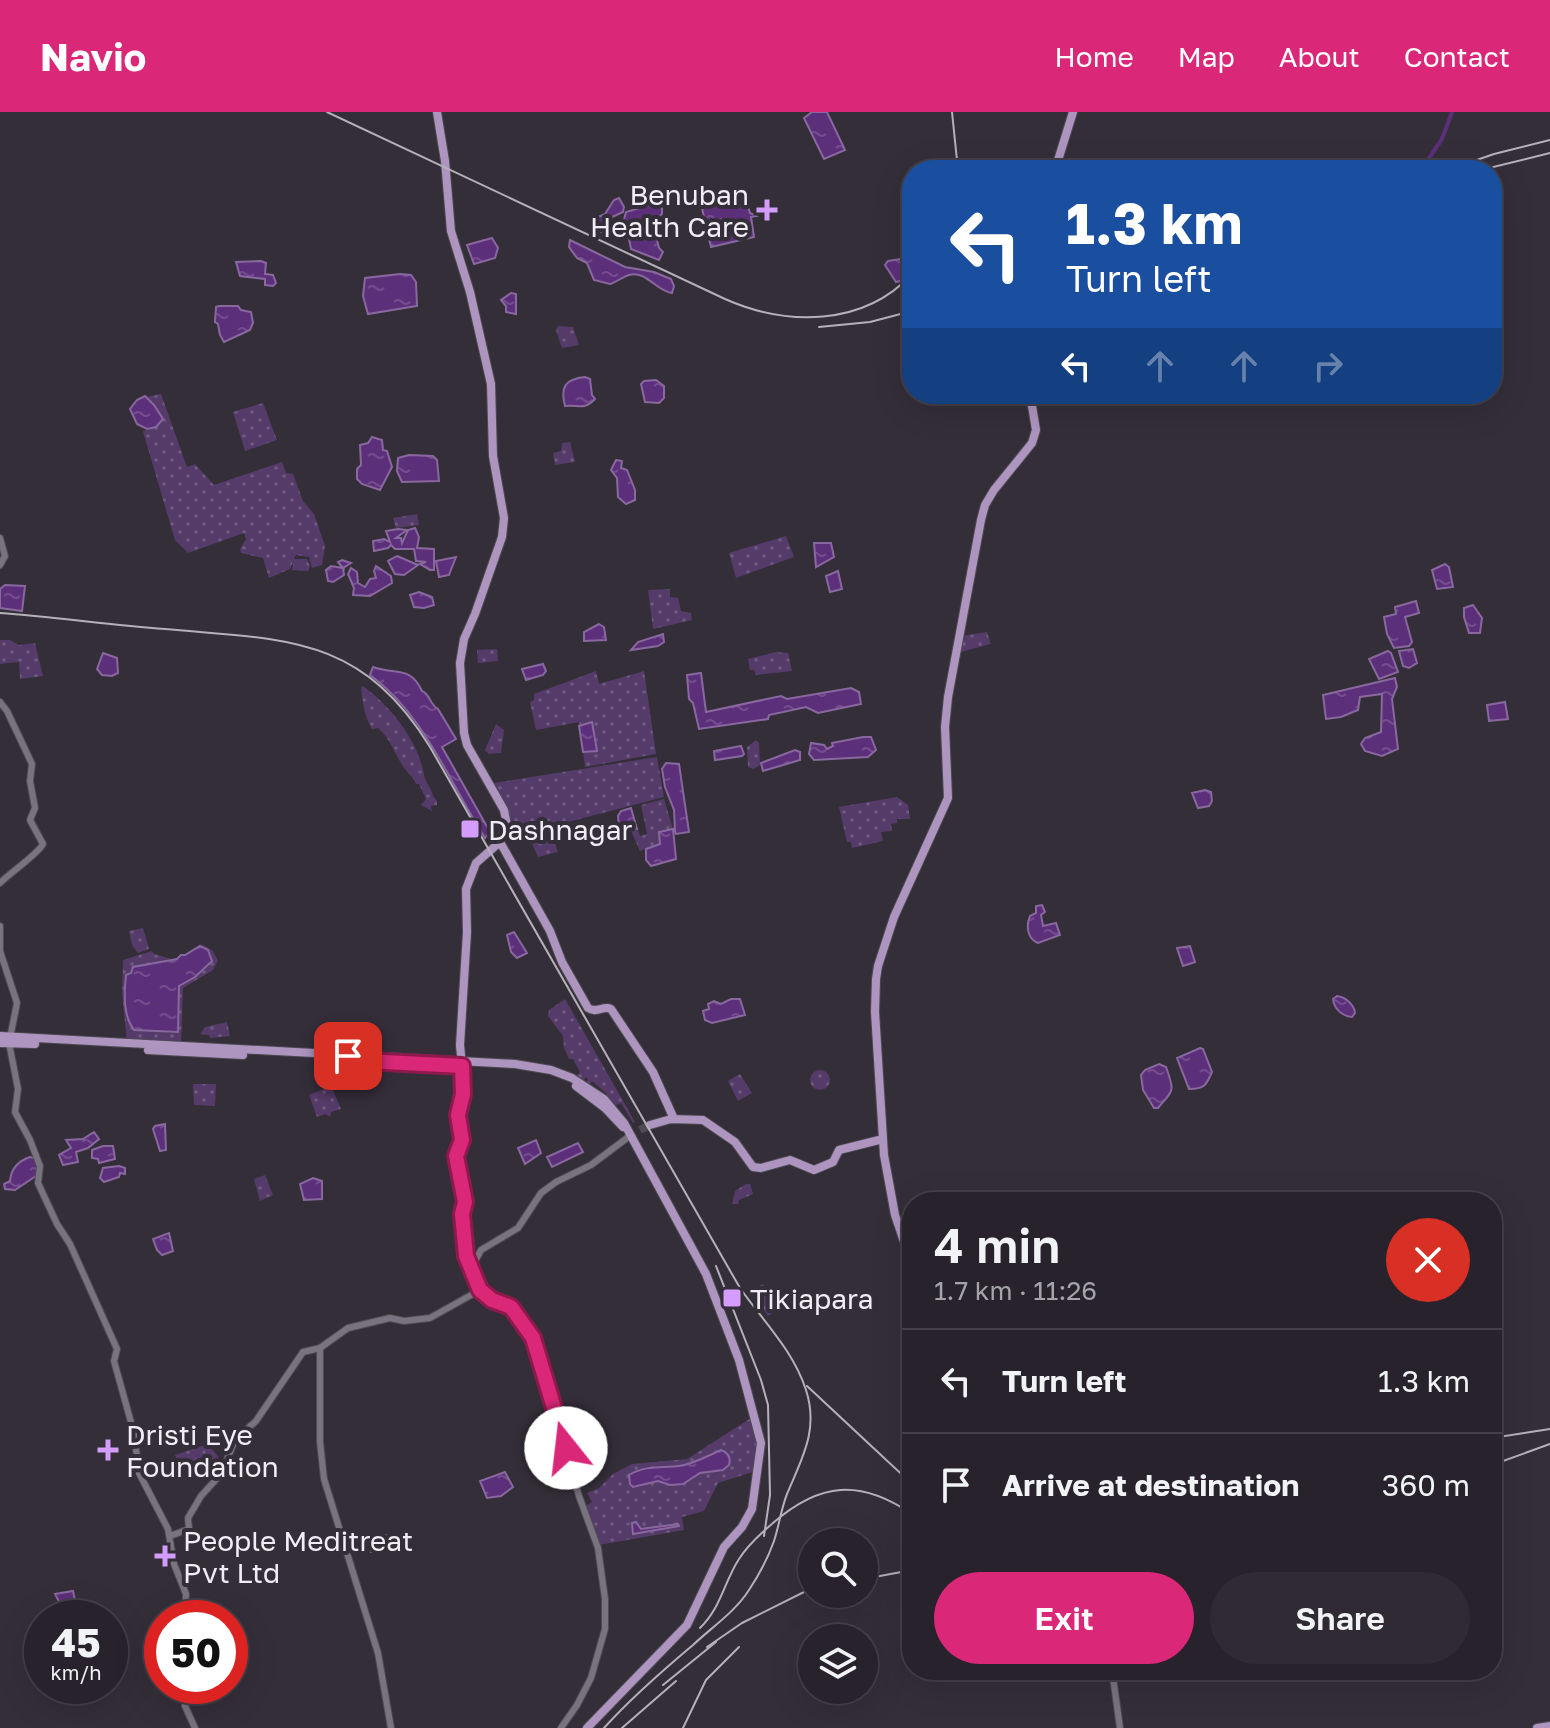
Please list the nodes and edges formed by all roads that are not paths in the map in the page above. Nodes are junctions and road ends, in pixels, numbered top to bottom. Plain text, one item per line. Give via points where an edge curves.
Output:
1 (437, 112) edge
2 (1073, 112) edge
3 (1058, 160) edge
4 (1032, 404) edge
5 (0, 538) edge
6 (0, 565) edge
7 (0, 702) edge
8 (500, 842) junction
9 (0, 883) edge
10 (0, 926) edge
11 (0, 1036) edge
12 (7, 1041) edge
13 (461, 1064) junction
14 (674, 1119) junction
15 (650, 1125) tunnel mouth
16 (634, 1133) junction
17 (883, 1139) junction
18 (902, 1236) edge
19 (471, 1269) junction
20 (480, 1290) junction
21 (320, 1348) junction
22 (170, 1536) junction
23 (186, 1600) edge
24 (1113, 1680) edge
25 (185, 1704) edge
26 (1550, 1726) edge
27 (195, 1728) edge
28 (391, 1728) edge
29 (561, 1728) edge
30 (587, 1728) edge
31 (1120, 1728) edge
32 (1537, 1728) edge

1 - 8 main road via 451,231 491,384 493,456 503,510 502,537 460,663 464,733 504,810 507,825
2 - 3 main road
4 - 17 main road via 1036,430 1032,443 985,505 976,545 947,703 948,798 911,873 878,966 875,1012
5 - 6 main road via 5,556
7 - 9 main road via 32,761 35,808 30,820 43,844
8 - 13 main road via 476,863 466,889
8 - 14 main road via 588,1008 611,1009 653,1072
10 - 12 main road via 0,951 17,1003
11 - 12 main road
12 - 13 main road
12 - 22 main road via 18,1089 15,1112 40,1166 38,1183 117,1349 114,1361 139,1473
13 - 16 main road via 515,1064 564,1074 604,1099
13 - 19 main road via 462,1140 456,1156 465,1202 464,1248
14 - 15 main road
14 - 17 main road via 715,1126 753,1167 761,1168 790,1160 814,1170 833,1162 839,1150
16 - 19 main road via 541,1193 518,1228 481,1250
16 - 30 main road via 706,1274 739,1360 761,1443 752,1509 724,1547 687,1625
17 - 18 main road
19 - 20 main road
20 - 21 main road via 430,1318 390,1318 348,1328
20 - 29 main road via 511,1307 533,1338 598,1548 605,1629 591,1678
21 - 22 main road via 301,1354 256,1421 235,1440 221,1474 188,1518 189,1529
21 - 28 main road via 324,1479 378,1653
22 - 23 main road
24 - 31 main road
25 - 27 main road
26 - 32 main road

